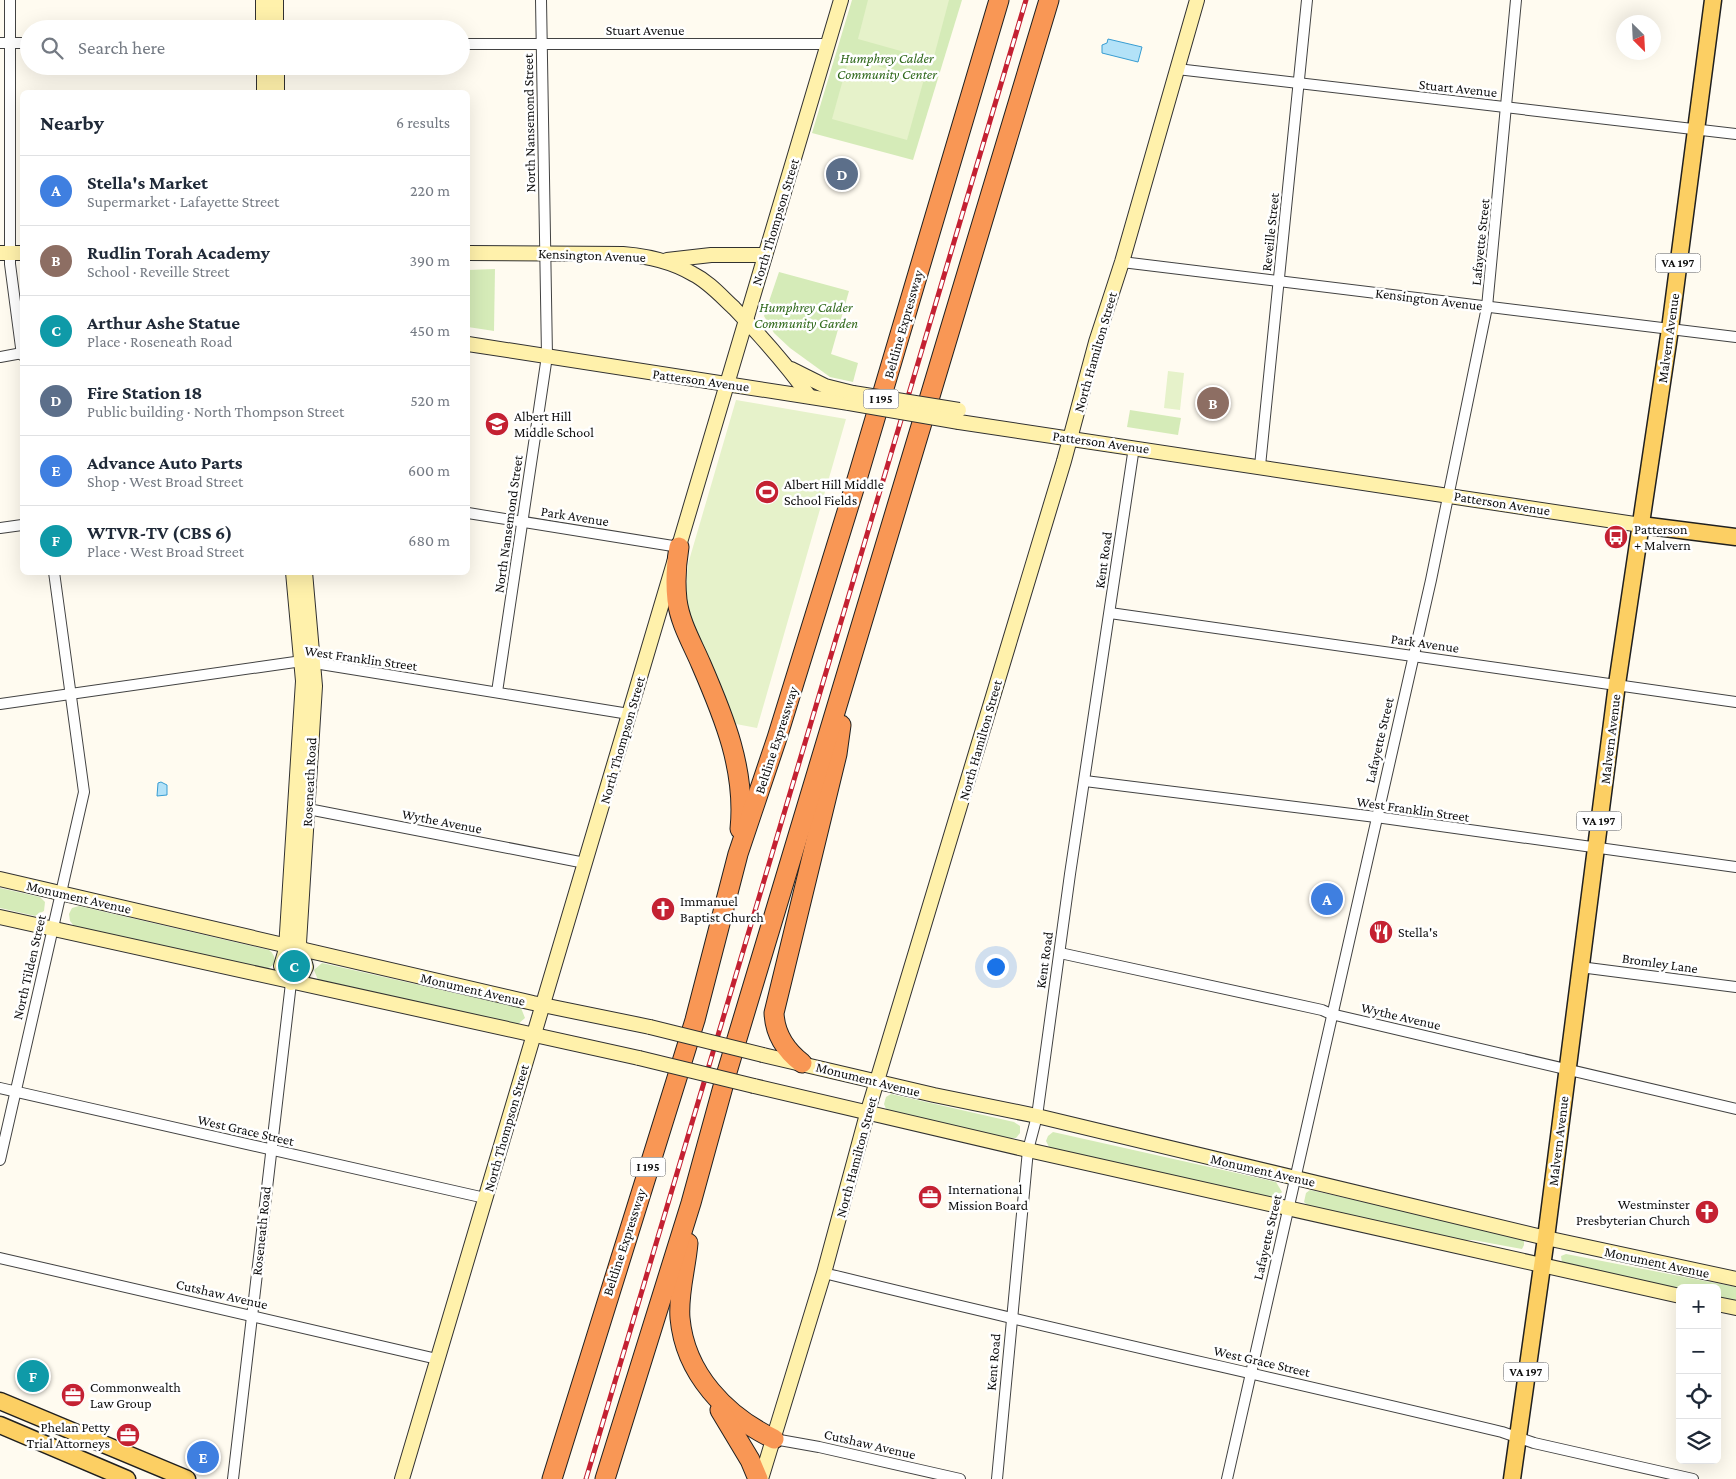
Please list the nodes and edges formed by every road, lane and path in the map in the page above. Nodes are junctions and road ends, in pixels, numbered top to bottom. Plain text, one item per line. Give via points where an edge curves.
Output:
1 (10, 0) edge
2 (263, 0) edge
3 (276, 0) edge
4 (542, 0) edge
5 (841, 0) edge
6 (999, 0) edge
7 (1050, 0) edge
8 (1197, 0) edge
9 (1307, 0) edge
10 (1516, 0) edge
11 (1713, 0) edge
12 (263, 20) edge
13 (276, 20) edge
14 (5, 44) edge
15 (20, 44) edge
16 (470, 44) edge
17 (542, 44) junction
18 (828, 44) junction
19 (1177, 69) junction
20 (264, 75) edge
21 (277, 75) edge
22 (1298, 84) junction
23 (264, 90) edge
24 (277, 90) edge
25 (1507, 107) junction
26 (1696, 130) junction
27 (1736, 134) edge
28 (11, 253) edge
29 (470, 253) edge
30 (544, 253) junction
31 (765, 254) junction
32 (664, 260) junction
33 (1122, 262) junction
34 (1278, 281) junction
35 (1487, 306) junction
36 (745, 319) junction
37 (1670, 329) junction
38 (20, 336) edge
39 (1736, 336) edge
40 (470, 344) edge
41 (20, 354) edge
42 (0, 356) edge
43 (547, 356) junction
44 (787, 367) junction
45 (727, 384) junction
46 (809, 396) junction
47 (851, 398) junction
48 (1070, 438) junction
49 (1134, 447) junction
50 (1260, 466) junction
51 (1449, 495) junction
52 (470, 513) edge
53 (522, 522) junction
54 (20, 525) edge
55 (1641, 525) junction
56 (0, 528) edge
57 (1736, 537) edge
58 (679, 547) junction
59 (54, 575) edge
60 (294, 575) edge
61 (304, 575) edge
62 (1110, 612) junction
63 (1412, 656) junction
64 (308, 662) junction
65 (848, 669) junction
66 (1617, 684) junction
67 (497, 692) junction
68 (70, 694) junction
69 (1736, 702) edge
70 (0, 704) edge
71 (629, 714) junction
72 (1085, 781) junction
73 (301, 807) junction
74 (1376, 817) junction
75 (1596, 848) junction
76 (738, 854) junction
77 (585, 863) junction
78 (1736, 867) edge
79 (0, 879) edge
80 (60, 893) junction
81 (0, 917) edge
82 (51, 929) junction
83 (293, 946) junction
84 (1060, 953) junction
85 (1580, 967) junction
86 (291, 983) junction
87 (1736, 988) edge
88 (542, 1005) junction
89 (1331, 1014) junction
90 (533, 1035) junction
91 (802, 1063) junction
92 (1567, 1070) junction
93 (877, 1080) junction
94 (0, 1088) edge
95 (15, 1092) junction
96 (1736, 1109) edge
97 (867, 1114) junction
98 (1037, 1116) junction
99 (270, 1149) junction
100 (1028, 1150) junction
101 (0, 1160) edge
102 (1295, 1177) junction
103 (485, 1198) junction
104 (691, 1202) junction
105 (1288, 1209) junction
106 (1546, 1238) junction
107 (0, 1258) edge
108 (1541, 1266) junction
109 (824, 1273) junction
110 (1736, 1279) edge
111 (1676, 1295) edge
112 (1721, 1305) edge
113 (1736, 1308) edge
114 (251, 1315) junction
115 (1011, 1320) junction
116 (437, 1359) junction
117 (1251, 1372) junction
118 (708, 1388) junction
119 (0, 1401) edge
120 (0, 1425) edge
121 (1517, 1437) junction
122 (774, 1439) junction
123 (178, 1477) edge
124 (127, 1479) edge
125 (233, 1479) edge
126 (402, 1479) edge
127 (552, 1479) edge
128 (605, 1479) edge
129 (760, 1479) edge
130 (960, 1479) edge
131 (997, 1479) edge
132 (1227, 1479) edge
133 (1512, 1479) edge
134 (1693, 1479) edge

1 - 14 street
2 - 12 street
3 - 13 street
4 - 17 street, North Nansemond Street
5 - 18 street, North Thompson Street
6 - 76 highway, Beltline Expressway / I 195 via 858,476
7 - 65 highway
8 - 19 street, North Hamilton Street
9 - 22 street, Reveille Street
10 - 25 street, Lafayette Street
11 - 26 main road, Malvern Avenue / VA 197
14 - 15 street
14 - 28 street
16 - 17 street, Stuart Avenue
17 - 18 street, Stuart Avenue
17 - 30 street, North Nansemond Street
18 - 31 street, North Thompson Street
19 - 22 street, Stuart Avenue
19 - 33 street, North Hamilton Street
20 - 23 street
21 - 24 street
22 - 25 street, Stuart Avenue
22 - 34 street, Reveille Street
25 - 26 street, Stuart Avenue
25 - 35 street, Lafayette Street
26 - 27 street, Stuart Avenue
26 - 37 main road, Malvern Avenue / VA 197
28 - 38 street
29 - 30 street, Kensington Avenue
30 - 32 street, Kensington Avenue via 623,254
30 - 43 street, North Nansemond Street
31 - 32 street
31 - 36 street, North Thompson Street
32 - 36 street, Kensington Avenue via 706,282
33 - 34 street, Kensington Avenue
33 - 48 street, North Hamilton Street
34 - 35 street, Kensington Avenue
34 - 50 street, Reveille Street
35 - 37 street, Kensington Avenue
35 - 51 street, Lafayette Street
36 - 44 street, Kensington Avenue
36 - 45 street, North Thompson Street
37 - 39 street, Kensington Avenue
37 - 55 main road, Malvern Avenue / VA 197
40 - 43 street, Patterson Avenue
41 - 42 street
43 - 45 street, Patterson Avenue
43 - 53 street, North Nansemond Street
44 - 46 street, Kensington Avenue
44 - 47 street
45 - 46 street, Patterson Avenue
45 - 58 street, North Thompson Street
46 - 47 street, Patterson Avenue
47 - 48 street, Patterson Avenue, bridge via 959,416 982,425
48 - 49 street, Patterson Avenue
48 - 93 street, North Hamilton Street
49 - 50 street, Patterson Avenue
49 - 62 street, Kent Road
50 - 51 street, Patterson Avenue
51 - 55 street, Patterson Avenue
51 - 63 street, Lafayette Street
52 - 53 street, Park Avenue
53 - 58 street, Park Avenue
53 - 67 street, North Nansemond Street
54 - 56 street
55 - 57 main road, Patterson Avenue
55 - 66 main road, Malvern Avenue / VA 197
58 - 71 street, North Thompson Street
58 - 76 highway via 675,574 677,601 684,626 733,744 737,762 741,805
59 - 68 street, North Tilden Street
60 - 64 street, Roseneath Road
61 - 64 street, Roseneath Road
62 - 63 street, Park Avenue
62 - 72 street, Kent Road
63 - 66 street, Park Avenue
63 - 74 street, Lafayette Street
64 - 67 street, West Franklin Street
64 - 68 street, West Franklin Street
64 - 73 street, Roseneath Road via 315,686
65 - 91 highway via 837,754 774,1012 774,1024 783,1045
65 - 104 highway
66 - 69 street, Park Avenue
66 - 75 main road, Malvern Avenue / VA 197
67 - 71 street, West Franklin Street
68 - 70 street, West Franklin Street
68 - 80 street, North Tilden Street via 84,792
71 - 77 street, North Thompson Street
72 - 74 street, West Franklin Street
72 - 84 street, Kent Road
73 - 77 street, Wythe Avenue
73 - 83 street, Roseneath Road
74 - 75 street, West Franklin Street
74 - 89 street, Lafayette Street
75 - 78 street, West Franklin Street
75 - 85 main road, Malvern Avenue / VA 197
76 - 127 highway, Beltline Expressway / I 195 via 695,1020
77 - 88 street, North Thompson Street
79 - 80 street, Monument Avenue
80 - 82 street, North Tilden Street
80 - 83 street, Monument Avenue
81 - 82 street, Monument Avenue
82 - 86 street, Monument Avenue
82 - 95 street, North Tilden Street
83 - 86 street, Roseneath Road via 281,966
83 - 86 street, Roseneath Road via 306,964 306,970
83 - 88 street, Monument Avenue
84 - 89 street, Wythe Avenue
84 - 98 street, Kent Road
85 - 87 street, Bromley Lane
85 - 92 main road, Malvern Avenue / VA 197
86 - 90 street, Monument Avenue
86 - 99 street, Roseneath Road
88 - 90 street, North Thompson Street
88 - 91 street, Monument Avenue, bridge
89 - 92 street, Wythe Avenue
89 - 102 street, Lafayette Street
90 - 97 street, Monument Avenue, bridge
90 - 103 street, North Thompson Street
91 - 93 street, Monument Avenue
92 - 96 street, Wythe Avenue
92 - 106 main road, Malvern Avenue / VA 197
93 - 97 street, North Hamilton Street
93 - 98 street, Monument Avenue
94 - 95 street, West Grace Street
95 - 99 street, West Grace Street
95 - 101 street, North Tilden Street
97 - 100 street, Monument Avenue
97 - 109 street, North Hamilton Street
98 - 100 street, Kent Road
98 - 102 street, Monument Avenue
99 - 103 street, West Grace Street
99 - 114 street, Roseneath Road
100 - 105 street, Monument Avenue
100 - 115 street, Kent Road
102 - 105 street, Lafayette Street
102 - 106 street, Monument Avenue
103 - 116 street, North Thompson Street
104 - 118 highway via 680,1318 688,1353
104 - 128 highway
105 - 108 street, Monument Avenue
105 - 117 street, Lafayette Street
106 - 108 main road, Malvern Avenue / VA 197
106 - 110 street, Monument Avenue
107 - 114 street, Cutshaw Avenue
108 - 111 street, Monument Avenue
108 - 121 main road, Malvern Avenue / VA 197
109 - 115 street, West Grace Street
109 - 122 street, North Hamilton Street
112 - 113 street
114 - 116 street, Cutshaw Avenue
114 - 125 street, Roseneath Road
115 - 117 street, West Grace Street
115 - 131 street, Kent Road
116 - 126 street, North Thompson Street
117 - 121 street, West Grace Street
117 - 132 street, Lafayette Street
118 - 122 highway via 738,1418
118 - 129 highway
119 - 123 main road
120 - 124 main road
121 - 133 main road, Malvern Avenue / VA 197
121 - 134 street, West Grace Street
122 - 129 street, North Hamilton Street
122 - 130 street, Cutshaw Avenue via 819,1446

